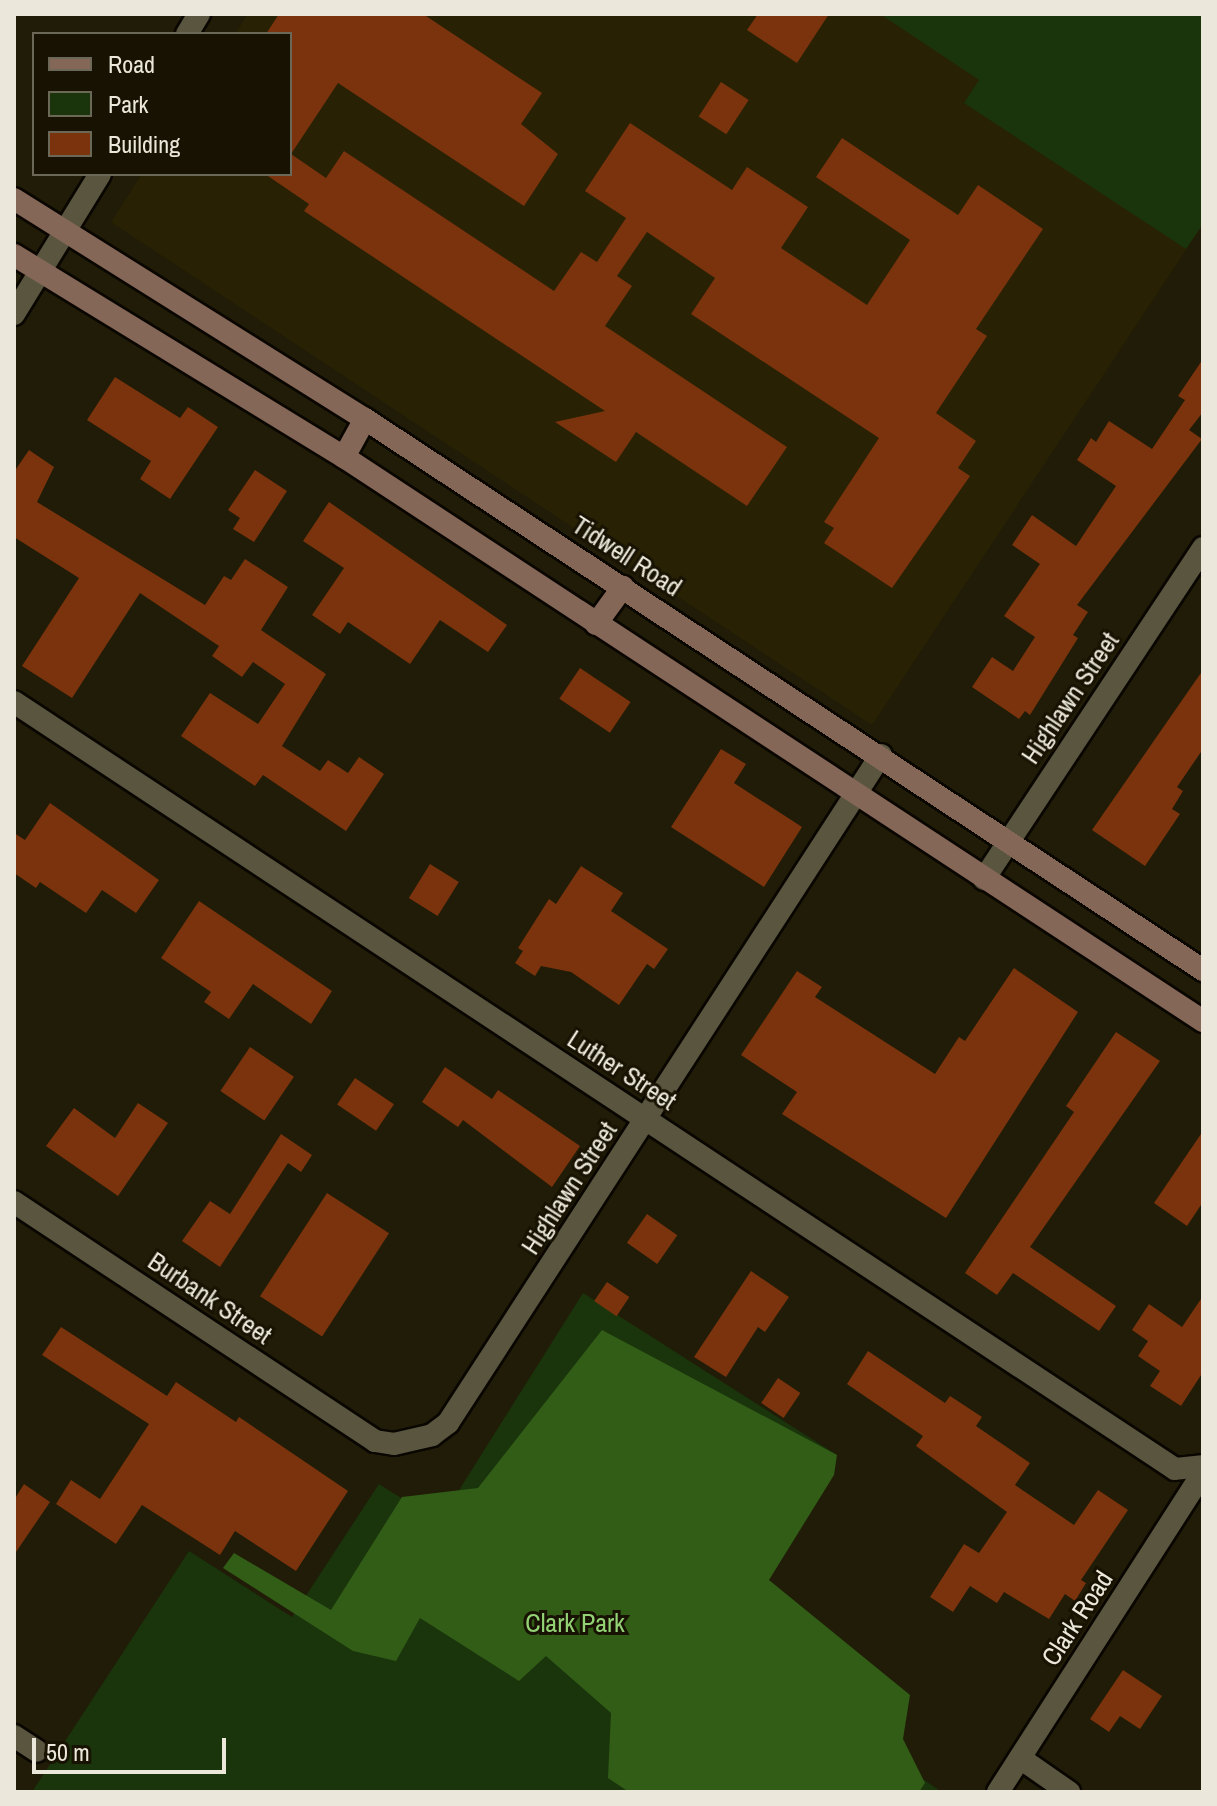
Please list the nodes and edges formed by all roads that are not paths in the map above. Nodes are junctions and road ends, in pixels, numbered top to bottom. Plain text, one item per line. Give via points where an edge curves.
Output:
1 (199, 14) edge
2 (188, 32) edge
3 (99, 176) edge
4 (14, 199) edge
5 (65, 231) junction
6 (14, 255) edge
7 (41, 270) junction
8 (14, 314) edge
9 (365, 419) junction
10 (344, 457) junction
11 (1203, 548) edge
12 (623, 587) junction
13 (596, 624) junction
14 (14, 702) edge
15 (881, 755) junction
16 (856, 796) junction
17 (1009, 840) junction
18 (984, 879) junction
19 (1203, 970) edge
20 (1203, 1021) edge
21 (647, 1120) junction
22 (14, 1202) edge
23 (375, 1441) joint
24 (1203, 1466) edge
25 (1203, 1473) edge
26 (14, 1736) edge
27 (37, 1751) dead end
28 (1020, 1758) junction
29 (998, 1792) edge
30 (1069, 1792) edge

1 - 2 street
3 - 5 street
4 - 5 main road, Tidwell Road
5 - 7 street
5 - 9 main road, Tidwell Road
6 - 7 main road
7 - 8 street
7 - 10 main road
9 - 10 main road
9 - 12 main road, Tidwell Road
10 - 13 main road
11 - 17 street, Highlawn Street
12 - 13 main road
12 - 15 main road, Tidwell Road
13 - 16 main road
14 - 21 street, Luther Street
15 - 16 street, Highlawn Street
15 - 17 main road, Tidwell Road
16 - 18 main road
16 - 21 street, Highlawn Street
17 - 18 street, Highlawn Street
17 - 19 main road, Tidwell Road
18 - 20 main road
21 - 23 street, Highlawn Street via 448,1423 414,1442
21 - 24 street, Luther Street via 1175,1469
22 - 23 street, Burbank Street
25 - 28 street, Clark Road
26 - 27 street
28 - 29 street, Clark Road
28 - 30 street

